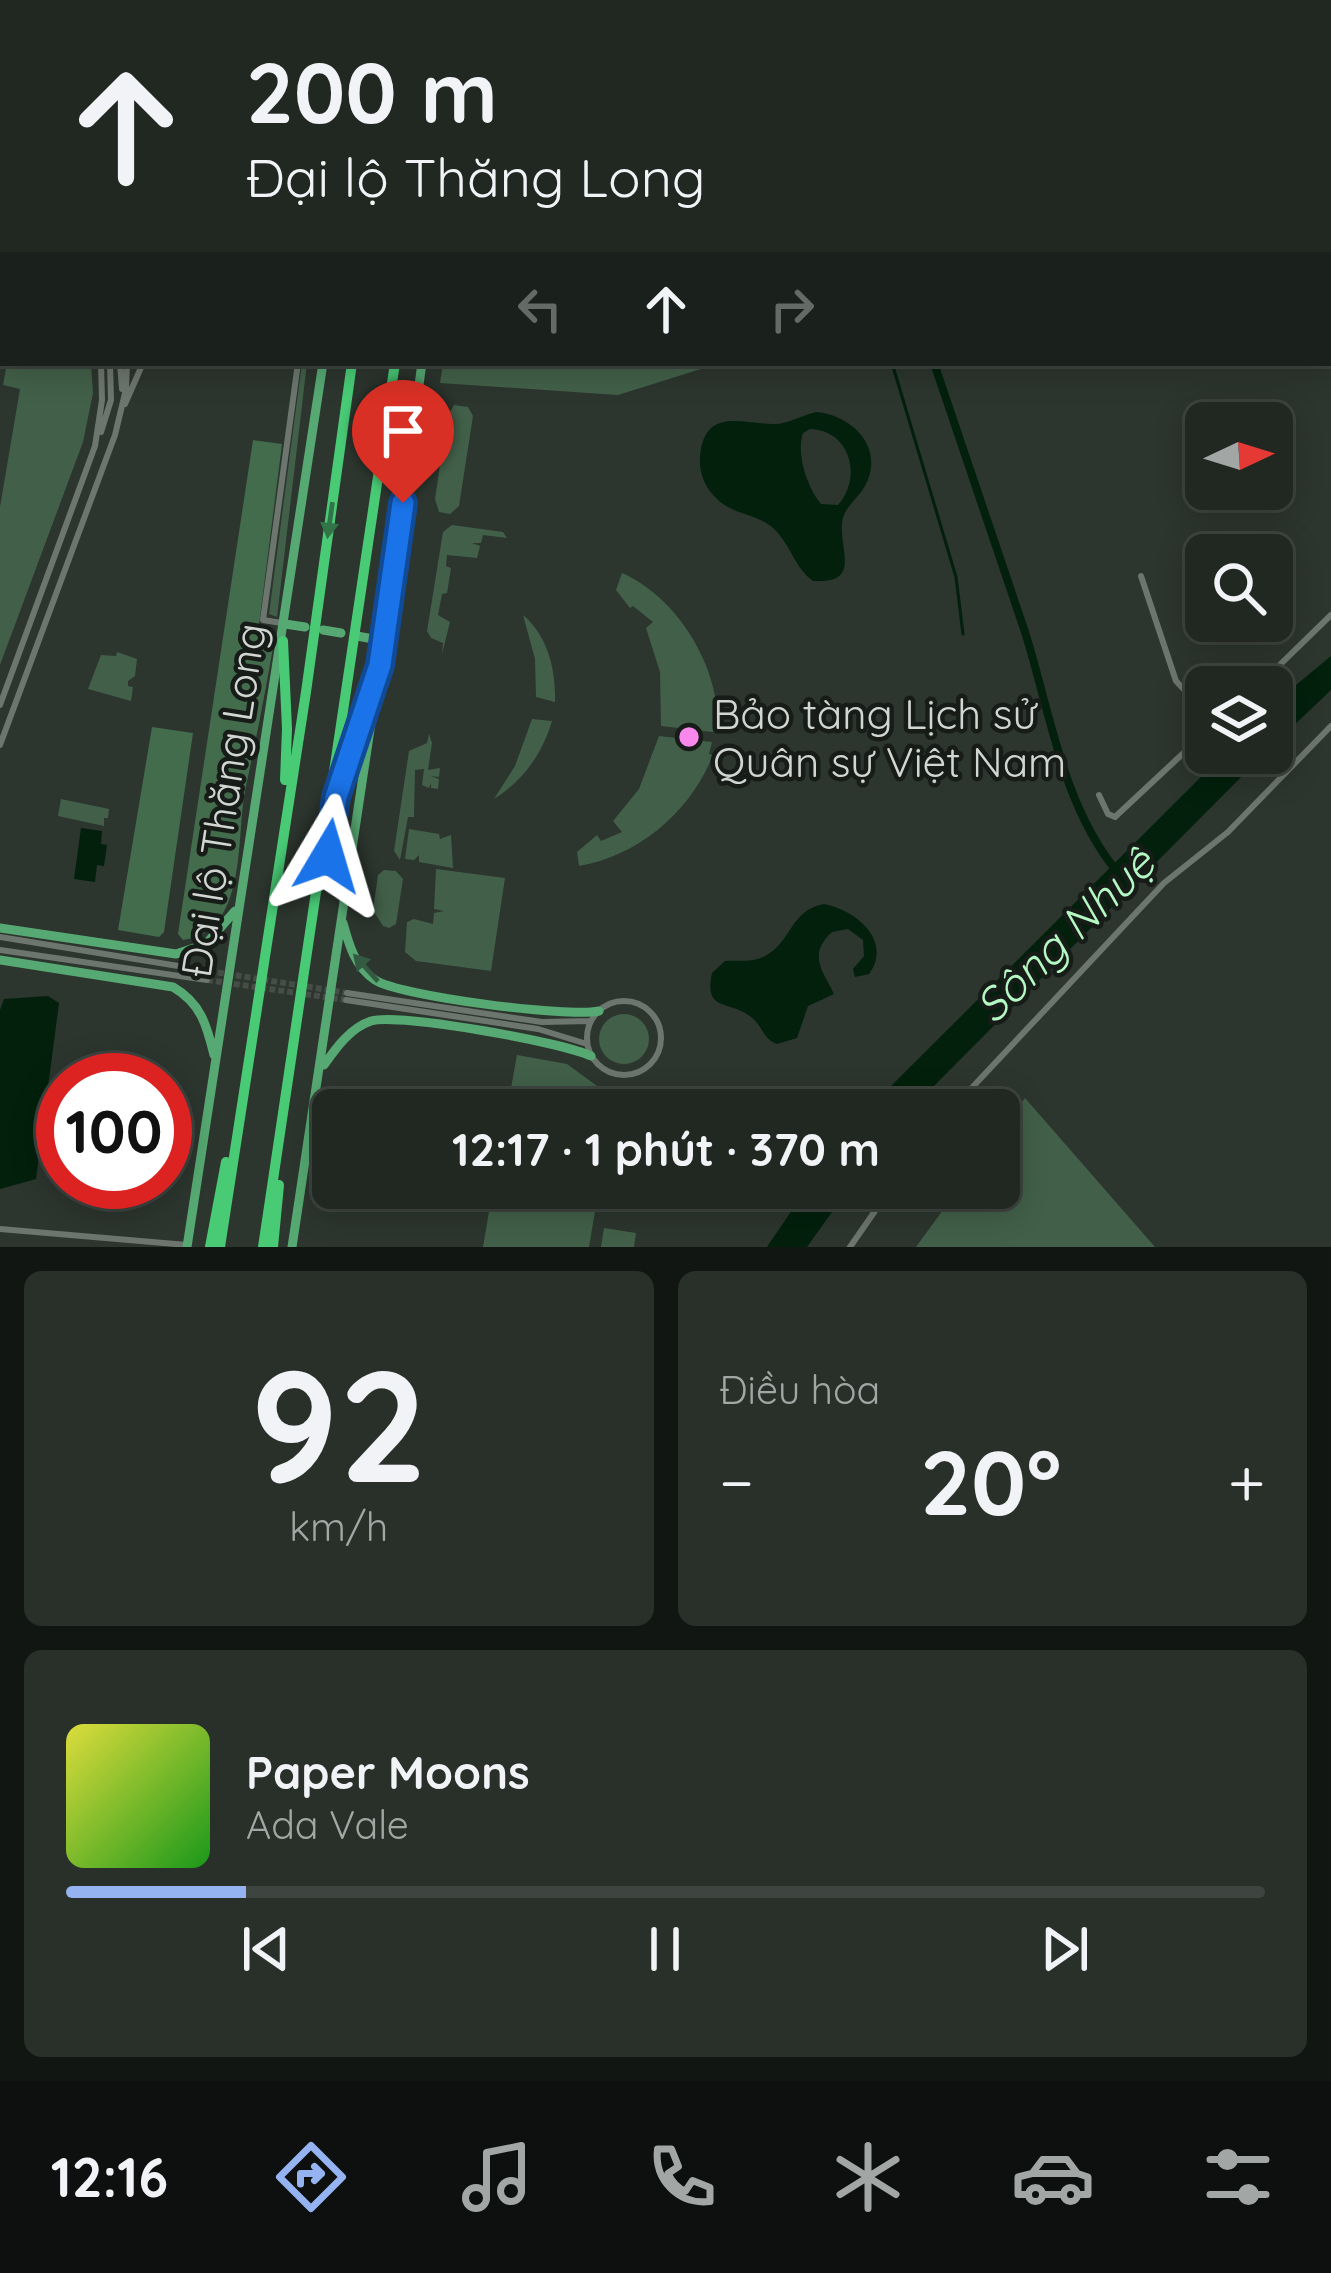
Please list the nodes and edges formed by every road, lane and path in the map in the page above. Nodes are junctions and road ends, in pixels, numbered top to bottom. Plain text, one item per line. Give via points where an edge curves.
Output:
1 (101, 366) edge
2 (110, 366) edge
3 (123, 366) edge
4 (123, 366) edge
5 (142, 366) edge
6 (298, 366) edge
7 (313, 366) edge
8 (322, 366) edge
9 (352, 366) edge
10 (395, 366) edge
11 (422, 366) edge
12 (318, 392) junction
13 (122, 399) junction
14 (121, 412) junction
15 (95, 446) junction
16 (1141, 576) dead end
17 (1331, 615) edge
18 (285, 624) junction
19 (305, 627) dead end
20 (322, 630) dead end
21 (341, 633) dead end
22 (357, 636) dead end
23 (384, 640) junction
24 (283, 641) junction
25 (380, 665) junction
26 (1279, 666) edge
27 (1185, 691) edge
28 (0, 705) edge
29 (1331, 727) edge
30 (0, 745) edge
31 (1185, 752) edge
32 (1099, 794) dead end
33 (315, 906) junction
34 (238, 907) junction
35 (341, 916) junction
36 (1, 930) edge
37 (267, 944) junction
38 (0, 950) edge
39 (0, 960) edge
40 (256, 1012) junction
41 (595, 1016) junction
42 (294, 1041) junction
43 (589, 1050) junction
44 (215, 1059) junction
45 (321, 1069) junction
46 (971, 1089) edge
47 (876, 1209) edge
48 (0, 1229) edge
49 (187, 1246) edge
50 (210, 1247) edge
51 (220, 1247) edge
52 (263, 1247) edge
53 (273, 1247) edge
54 (292, 1247) edge
55 (850, 1247) edge

1 - 15 street
2 - 15 street via 109,408
3 - 13 street
4 - 13 street
5 - 14 street
6 - 18 street via 263,620
7 - 12 main road
8 - 12 main road, Đại lộ Thăng Long
9 -> 37 highway
10 - 33 highway
11 - 23 main road
12 - 18 main road, Đại lộ Thăng Long
13 - 14 street
14 - 30 street
15 - 28 street
16 - 27 street
17 - 26 street
18 - 19 main road
18 - 24 main road, Đại lộ Thăng Long
20 - 21 main road
22 - 23 main road
23 - 25 main road
24 - 34 main road, Đại lộ Thăng Long
24 - 37 highway via 287,761
25 - 33 highway via 336,797
25 - 35 main road
29 - 46 street via 1228,832 1164,883
31 - 32 street via 1115,817
33 - 42 highway
34 - 36 main road via 206,944 176,954
34 - 44 main road, Đại lộ Thăng Long
41 -> 35 main road via 387,986 358,963
35 - 45 main road
36 - 38 street via 208,976
37 - 40 highway
39 - 44 main road via 173,987 200,1011
40 - 50 highway
40 - 51 highway
41 - 43 street
41 - 43 street via 621,1001 644,1007 659,1026 659,1050 633,1074 609,1072
41 - 43 street via 542,1022 346,996 538,1029
42 - 52 highway
42 - 53 highway
43 - 45 main road via 383,1019 350,1034
44 - 49 main road, Đại lộ Thăng Long
45 - 54 main road
47 - 55 street
48 - 49 street

